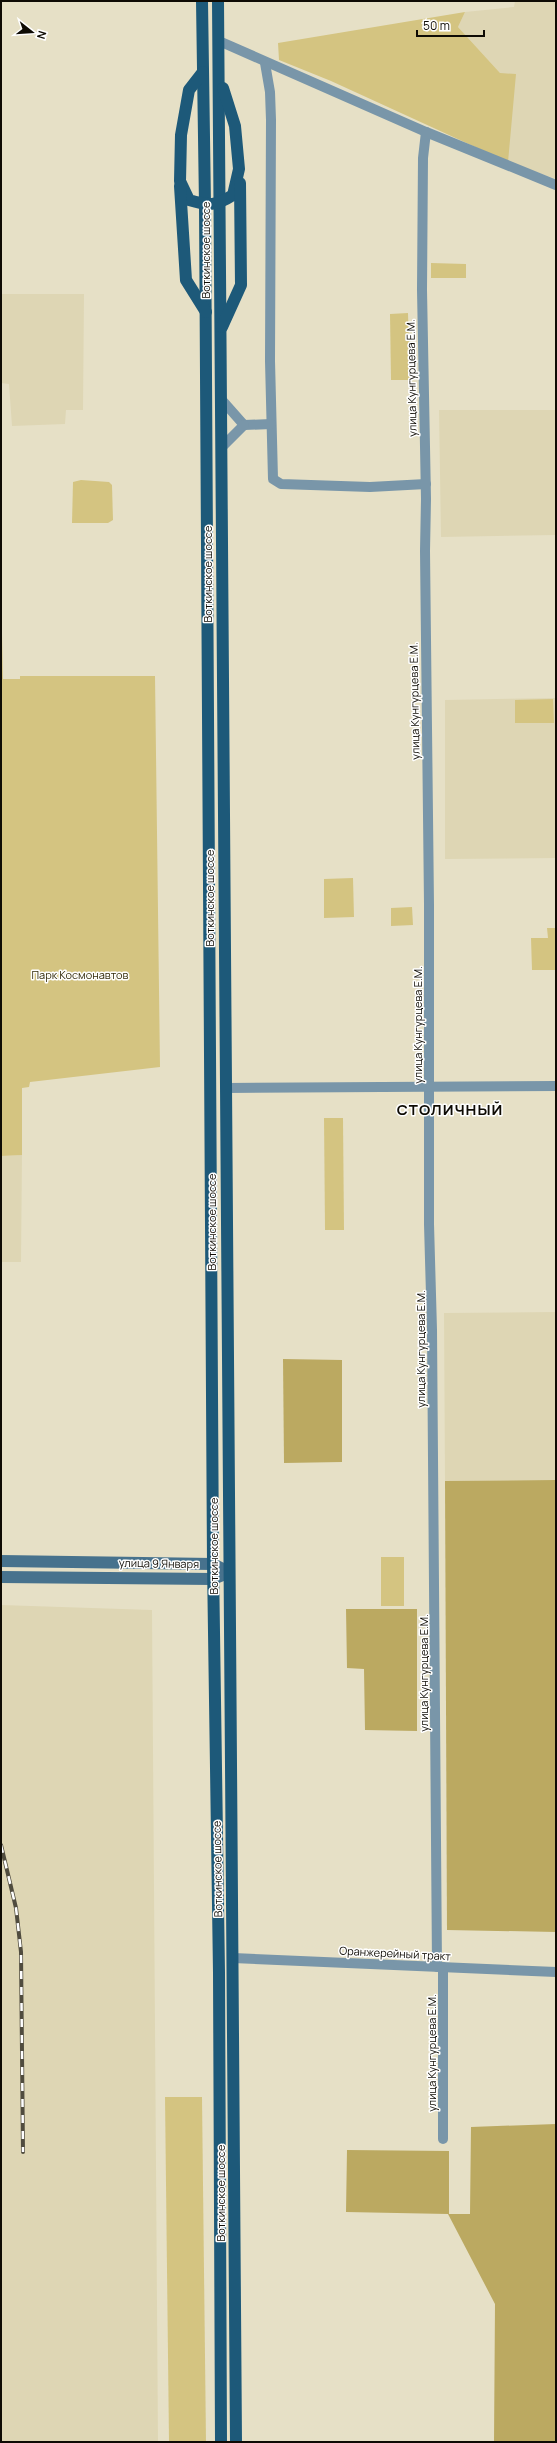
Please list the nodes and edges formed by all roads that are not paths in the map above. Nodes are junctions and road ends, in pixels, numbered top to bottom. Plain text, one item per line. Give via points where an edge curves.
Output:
1 (202, 1) edge
2 (218, 1) edge
3 (219, 41) junction
4 (265, 63) junction
5 (203, 72) junction
6 (219, 77) junction
7 (426, 132) junction
8 (240, 169) junction
9 (180, 181) junction
10 (556, 185) edge
11 (220, 204) junction
12 (205, 205) junction
13 (206, 312) junction
14 (221, 330) junction
15 (221, 399) junction
16 (271, 424) junction
17 (244, 425) junction
18 (222, 448) junction
19 (426, 484) junction
20 (556, 1086) edge
21 (430, 1087) junction
22 (226, 1088) junction
23 (1, 1561) edge
24 (213, 1564) junction
25 (229, 1572) junction
26 (1, 1577) edge
27 (213, 1579) junction
28 (218, 1958) junction
29 (233, 1958) junction
30 (440, 1967) junction
31 (556, 1972) edge
32 (443, 2139) dead end
33 (221, 2442) edge
34 (236, 2442) edge

1 - 5 main road, Воткинское шоссе
2 - 3 main road, Воткинское шоссе
3 - 4 street
3 - 6 main road, Воткинское шоссе
4 - 7 street
4 - 16 street via 271,120
5 - 9 main road via 189,90 181,135
5 - 12 main road, Воткинское шоссе
6 - 8 main road via 235,126
6 - 11 main road, Воткинское шоссе
7 - 10 street
7 - 19 street, улица Кунгурцева Е.М. via 423,158 422,290
8 - 11 main road via 233,195
8 - 14 main road via 241,286
9 - 12 main road via 189,200
9 - 13 main road via 186,280
11 - 12 main road
11 - 14 main road, Воткинское шоссе
12 - 13 main road, Воткинское шоссе
13 - 24 main road, Воткинское шоссе
14 - 15 main road, Воткинское шоссе
15 - 17 street
15 - 18 main road, Воткинское шоссе
16 - 17 street
16 - 19 street via 273,479 281,484 370,487
17 - 18 street
18 - 22 main road, Воткинское шоссе
19 - 21 street, улица Кунгурцева Е.М.
20 - 21 street
21 - 22 street
21 - 30 street, улица Кунгурцева Е.М.
22 - 25 main road, Воткинское шоссе
23 - 24 main road, улица 9 Января
24 - 25 main road, улица 9 Января
24 - 27 main road, Воткинское шоссе
25 - 27 main road, улица 9 Января
25 - 29 main road, Воткинское шоссе
26 - 27 main road, улица 9 Января
27 - 28 main road, Воткинское шоссе
28 - 29 main road
28 - 33 main road, Воткинское шоссе
29 - 30 street, Оранжерейный тракт
29 - 34 main road, Воткинское шоссе
30 - 31 street, Оранжерейный тракт
30 - 32 street, улица Кунгурцева Е.М.

